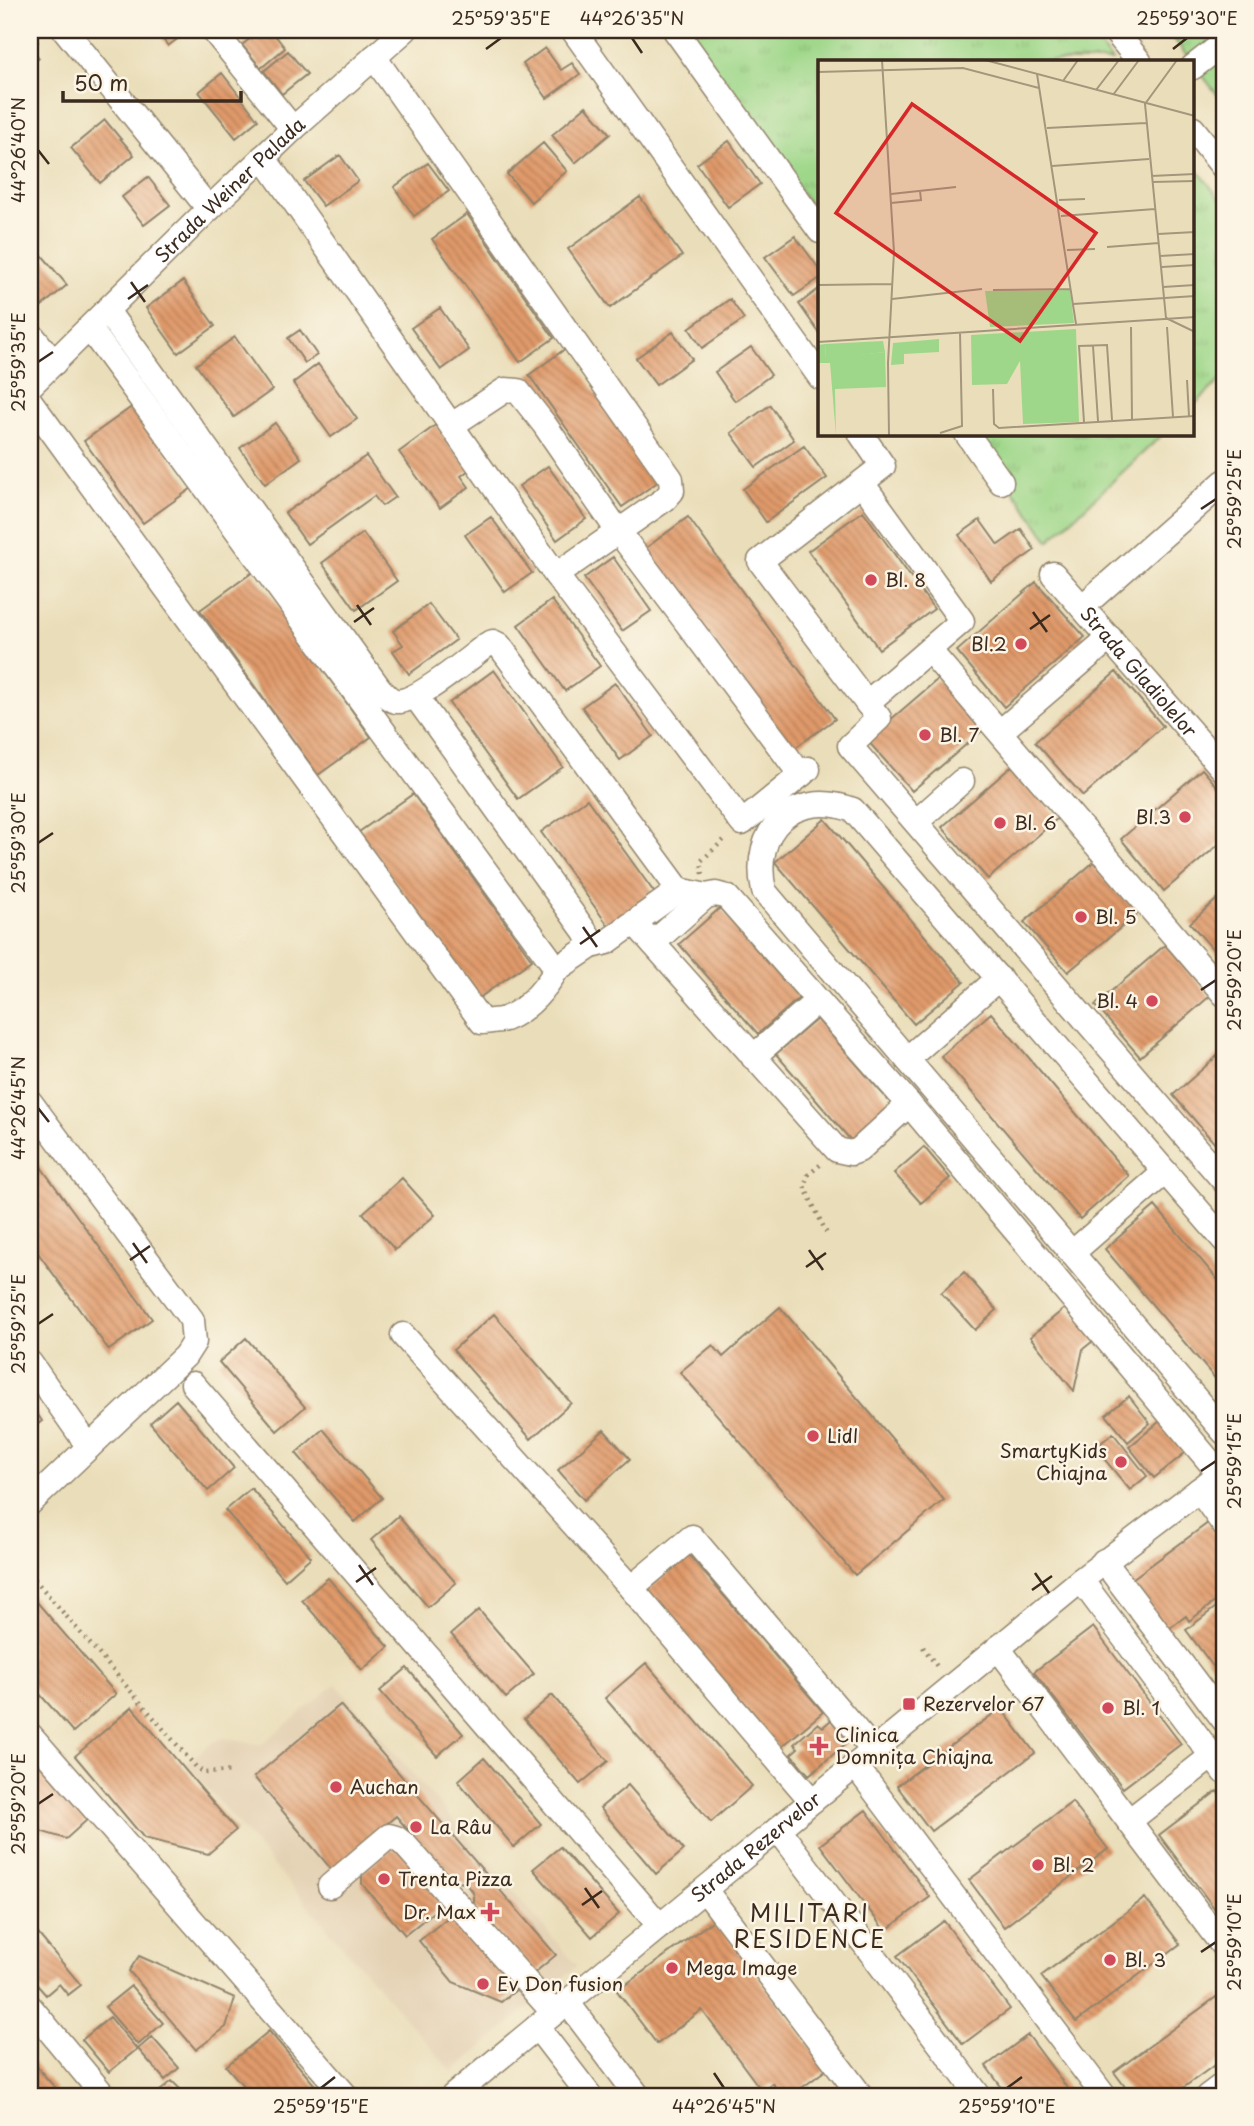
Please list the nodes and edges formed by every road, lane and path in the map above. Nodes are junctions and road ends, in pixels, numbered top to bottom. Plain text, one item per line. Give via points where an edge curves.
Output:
1 (65, 30) edge
2 (213, 30) edge
3 (405, 30) edge
4 (573, 30) edge
5 (675, 30) edge
6 (1114, 30) edge
7 (1224, 43) edge
8 (374, 57) junction
9 (1138, 60) edge
10 (1194, 66) edge
11 (1194, 129) edge
12 (293, 130) junction
13 (263, 157) junction
14 (1224, 168) edge
15 (209, 209) junction
16 (818, 227) edge
17 (98, 320) junction
18 (30, 333) edge
19 (54, 363) junction
20 (818, 374) edge
21 (30, 387) edge
22 (30, 401) edge
23 (452, 425) junction
24 (862, 436) edge
25 (968, 436) edge
26 (1001, 482) dead end
27 (1224, 482) edge
28 (862, 483) junction
29 (618, 531) junction
30 (1053, 574) dead end
31 (556, 575) junction
32 (1082, 607) junction
33 (1110, 638) junction
34 (929, 650) junction
35 (416, 697) junction
36 (867, 702) junction
37 (1000, 732) junction
38 (1224, 770) edge
39 (962, 781) dead end
40 (916, 822) junction
41 (742, 823) junction
42 (679, 890) junction
43 (705, 896) junction
44 (635, 922) junction
45 (653, 943) junction
46 (594, 944) junction
47 (557, 969) junction
48 (999, 978) junction
49 (1224, 993) edge
50 (817, 1001) junction
51 (754, 1056) junction
52 (907, 1059) junction
53 (909, 1104) junction
54 (34, 1116) edge
55 (836, 1150) junction
56 (1165, 1172) junction
57 (1224, 1181) edge
58 (828, 1237) dead end
59 (1224, 1240) edge
60 (1072, 1253) junction
61 (403, 1335) dead end
62 (30, 1363) edge
63 (193, 1384) dead end
64 (1224, 1432) edge
65 (89, 1447) junction
66 (1222, 1472) edge
67 (1199, 1490) junction
68 (30, 1503) edge
69 (1224, 1525) edge
70 (1104, 1561) junction
71 (30, 1574) edge
72 (1081, 1580) junction
73 (631, 1588) junction
74 (998, 1648) junction
75 (1224, 1720) edge
76 (30, 1735) edge
77 (864, 1758) junction
78 (1218, 1764) edge
79 (232, 1771) dead end
80 (812, 1801) junction
81 (1129, 1821) junction
82 (778, 1829) junction
83 (330, 1886) dead end
84 (705, 1890) junction
85 (660, 1926) junction
86 (1224, 1947) edge
87 (30, 2007) edge
88 (553, 2014) junction
89 (1224, 2084) edge
90 (104, 2096) edge
91 (346, 2096) edge
92 (453, 2096) edge
93 (590, 2096) edge
94 (638, 2096) edge
95 (861, 2096) edge
96 (979, 2096) edge
97 (1104, 2096) edge
98 (1208, 2096) edge

1 - 15 street
2 - 12 street
3 - 8 street, Strada Weiner Palada
4 - 20 street
5 - 16 street
6 - 9 street
7 - 10 street
8 - 12 street, Strada Weiner Palada
8 - 29 street via 671,479 672,491 666,499
11 - 14 street
12 - 13 street, Strada Weiner Palada
13 - 15 street, Strada Weiner Palada
13 - 23 street
15 - 17 street, Strada Weiner Palada
17 - 19 street, Strada Weiner Palada
17 - 35 street via 379,688 398,702
17 - 47 street
18 - 19 street
19 - 21 street, Strada Weiner Palada
22 - 47 street via 482,1022 504,1020 519,1011 547,986
23 - 29 street via 505,390 518,391
23 - 31 street
24 - 28 street via 883,466
25 - 26 street
27 - 32 street
28 - 34 street via 962,621
28 - 36 street via 760,561
29 - 31 street
29 - 41 street via 804,772
30 - 32 street, Strada Gladiolelor
31 - 41 street
32 - 33 street, Strada Gladiolelor
33 - 37 street
33 - 38 street, Strada Gladiolelor
34 - 36 street
34 - 37 street
35 - 42 street via 488,644 499,645
35 - 46 street
36 - 40 street via 878,718 850,746
37 - 49 street
39 - 40 street
40 - 57 street
41 - 43 path via 701,861
42 - 43 street
42 - 44 street
43 - 45 street
43 - 50 street via 727,897
44 - 45 street
44 - 46 street via 607,942
45 - 51 street
46 - 47 street
48 - 52 street
48 - 52 street via 853,810 816,803 778,822 761,856 764,891
48 - 56 street
50 - 51 street
50 - 53 street
51 - 55 street
52 - 60 street
53 - 55 street via 859,1150
53 - 66 street
54 - 65 street via 192,1320 194,1342 186,1356
55 - 58 path via 808,1175 804,1185
56 - 59 street
56 - 60 street
60 - 64 street
61 - 73 street
62 - 65 street
63 - 85 street
65 - 68 street
66 - 67 street, Strada Rezervelor
67 - 69 street
67 - 70 street, Strada Rezervelor
70 - 72 street, Strada Rezervelor
70 - 75 street
71 - 79 path via 196,1768 204,1773
72 - 74 street, Strada Rezervelor
72 - 78 street
73 - 77 street via 692,1537
73 - 80 street
74 - 77 street, Strada Rezervelor
74 - 81 street
76 - 91 street
77 - 80 street, Strada Rezervelor
77 - 97 street
78 - 81 street
80 - 82 street, Strada Rezervelor
81 - 86 street
82 - 84 street, Strada Rezervelor
82 - 96 street
83 - 88 street via 389,1836 396,1838
84 - 85 street, Strada Rezervelor
84 - 95 street
85 - 88 street, Strada Rezervelor
87 - 90 street
88 - 92 street, Strada Rezervelor
88 - 93 street
88 - 94 street
89 - 98 street

